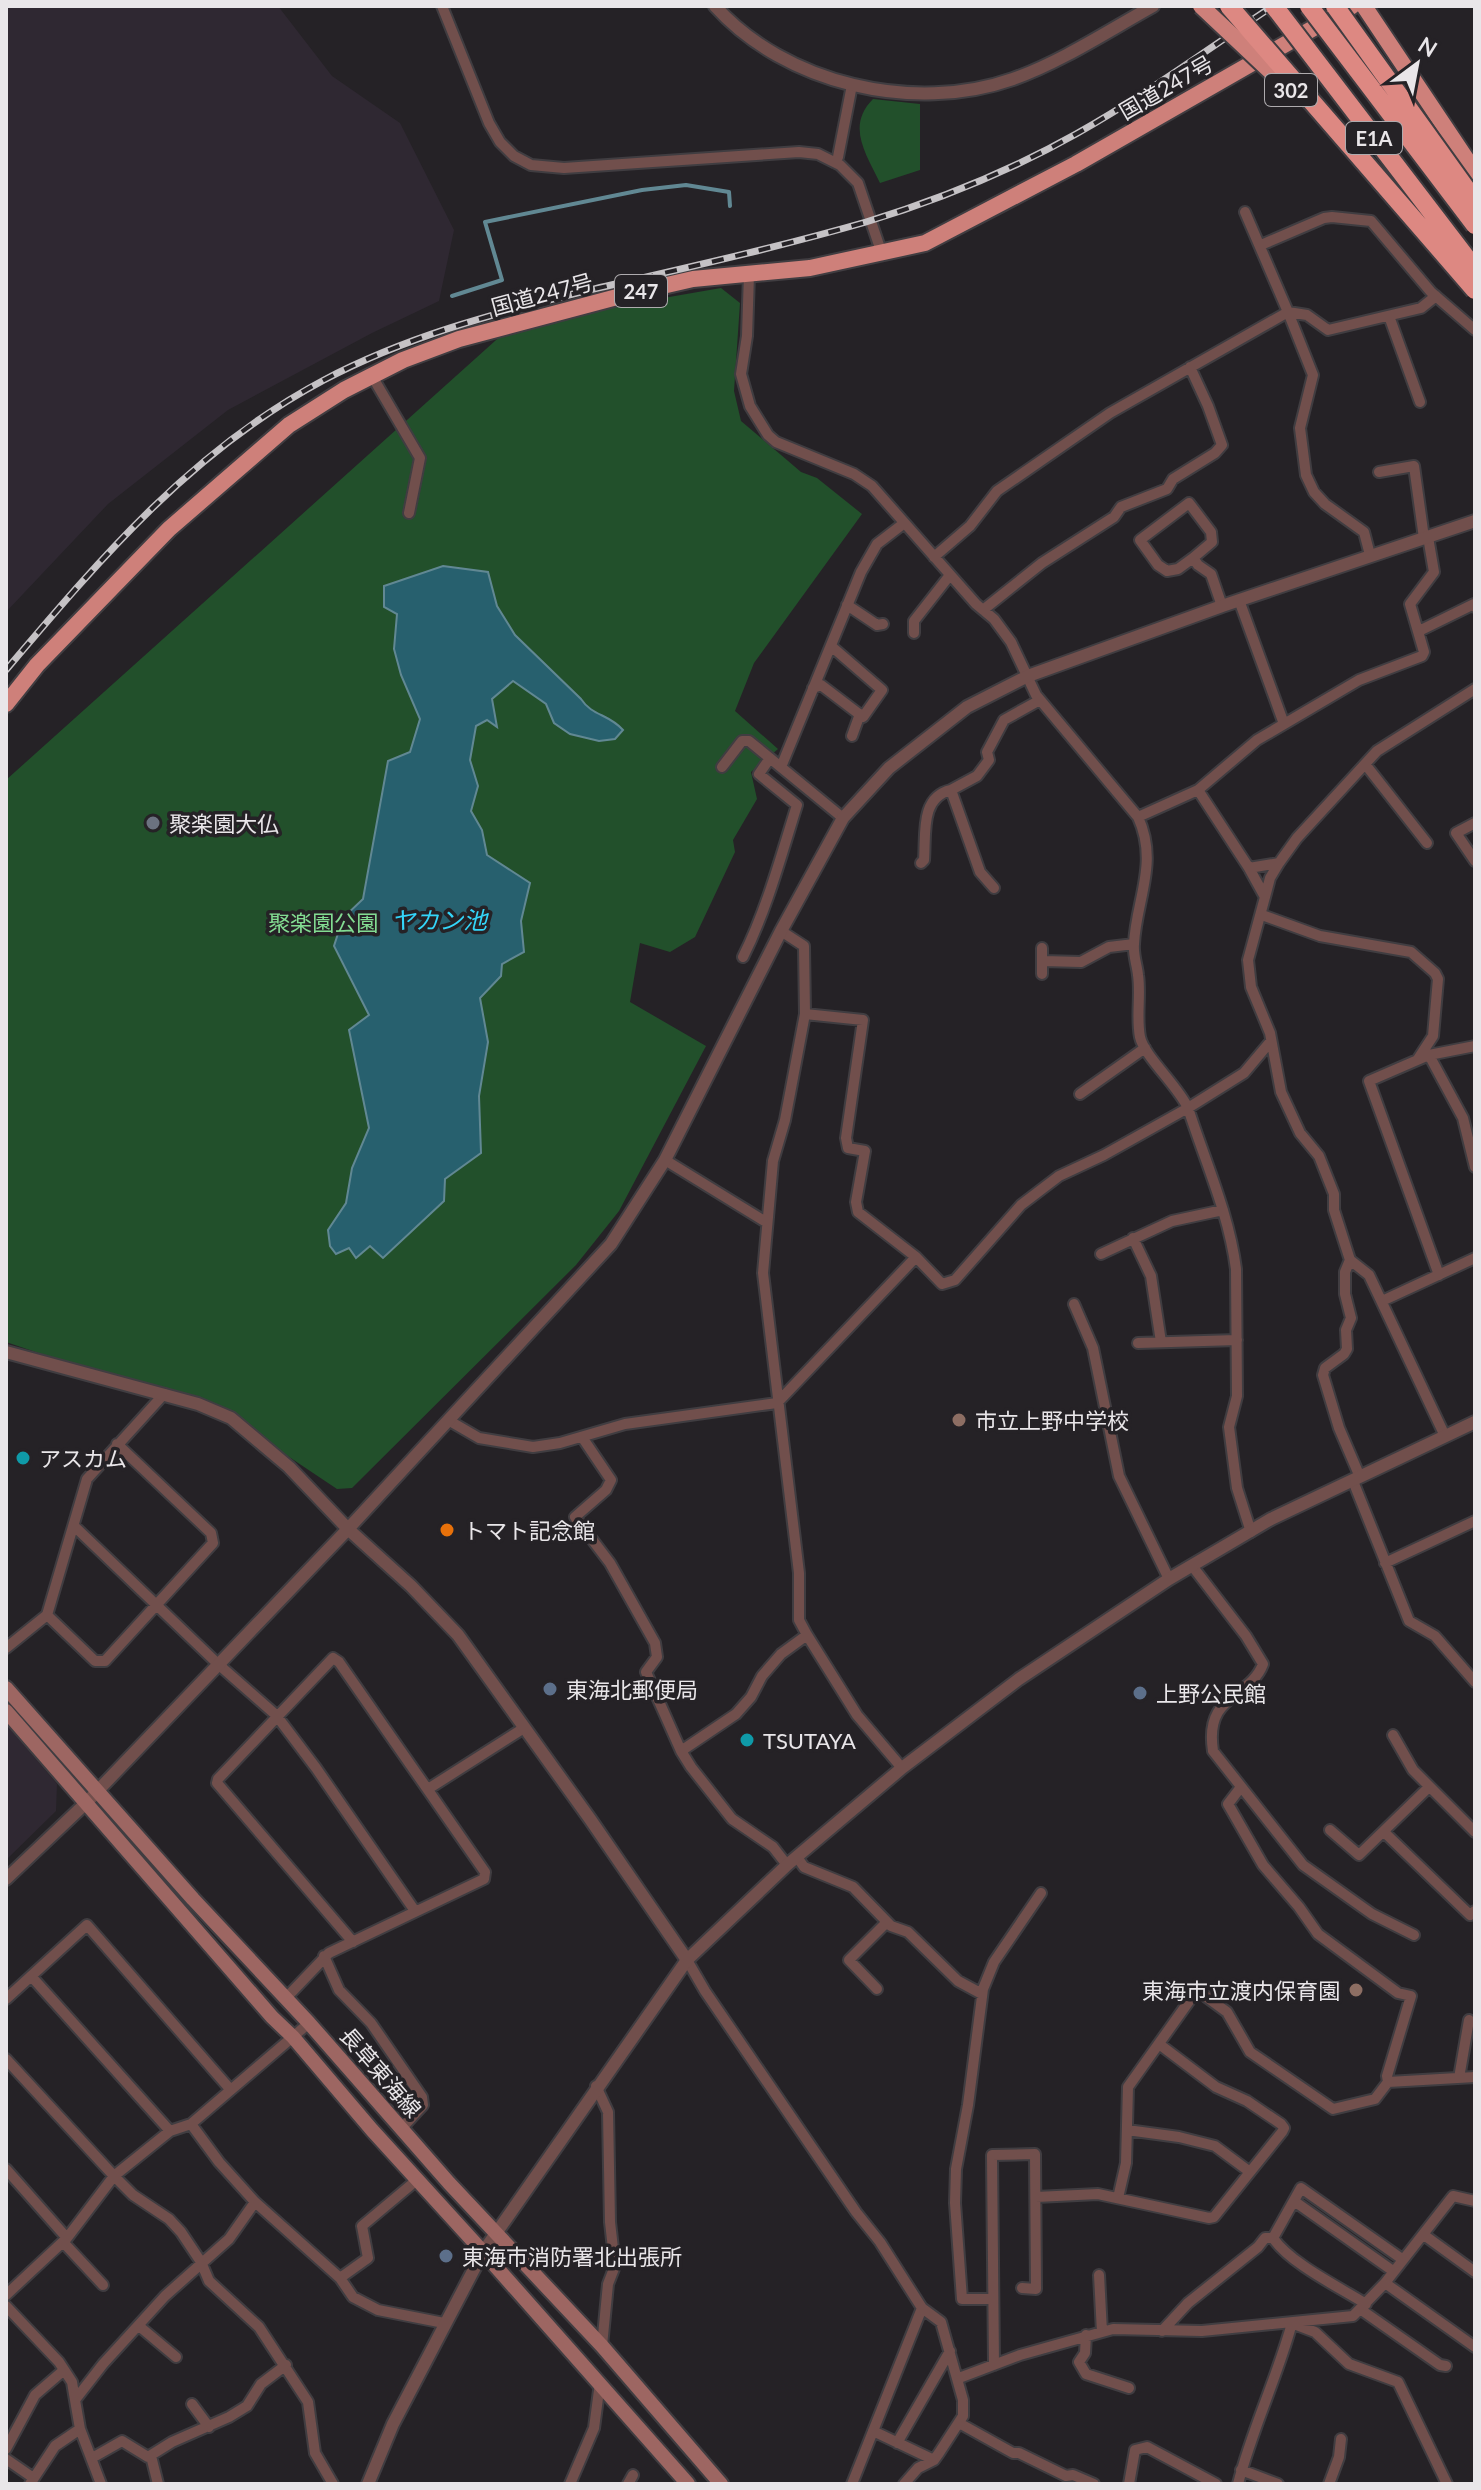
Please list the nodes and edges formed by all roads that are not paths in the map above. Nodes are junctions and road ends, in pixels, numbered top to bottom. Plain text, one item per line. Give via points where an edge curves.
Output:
1 (442, 6) edge
2 (715, 6) edge
3 (1153, 6) edge
4 (1201, 6) edge
5 (1229, 6) edge
6 (1238, 6) edge
7 (1274, 6) edge
8 (1309, 6) edge
9 (1335, 6) edge
10 (1352, 6) edge
11 (1364, 6) edge
12 (1297, 82) junction
13 (852, 85) junction
14 (834, 162) junction
15 (1475, 172) edge
16 (1475, 201) edge
17 (1245, 212) dead end
18 (1475, 225) edge
19 (1261, 245) junction
20 (882, 254) junction
21 (1475, 271) edge
22 (749, 274) junction
23 (1475, 290) edge
24 (1436, 296) junction
25 (1288, 312) junction
26 (1389, 316) junction
27 (1475, 330) edge
28 (1190, 367) junction
29 (372, 376) junction
30 (1420, 402) dead end
31 (1379, 472) dead end
32 (409, 513) dead end
33 (1475, 521) edge
34 (903, 524) junction
35 (1426, 538) junction
36 (1370, 555) junction
37 (934, 557) junction
38 (1193, 558) junction
39 (950, 575) junction
40 (1239, 600) junction
41 (847, 605) junction
42 (1475, 605) edge
43 (1222, 606) junction
44 (983, 610) junction
45 (883, 624) dead end
46 (1419, 631) junction
47 (914, 633) dead end
48 (831, 646) junction
49 (1028, 676) junction
50 (813, 688) junction
51 (1475, 689) edge
52 (1040, 700) junction
53 (6, 704) edge
54 (860, 714) junction
55 (1284, 724) junction
56 (852, 736) dead end
57 (770, 758) junction
58 (1365, 764) junction
59 (722, 767) dead end
60 (781, 767) junction
61 (951, 790) junction
62 (1198, 790) junction
63 (1138, 817) junction
64 (843, 818) junction
65 (1475, 823) edge
66 (1427, 843) dead end
67 (1475, 861) edge
68 (921, 863) dead end
69 (1279, 863) junction
70 (1249, 868) junction
71 (994, 888) dead end
72 (1265, 897) junction
73 (1262, 915) junction
74 (781, 931) junction
75 (1134, 944) junction
76 (1042, 948) dead end
77 (743, 957) dead end
78 (1043, 961) junction
79 (1042, 974) dead end
80 (805, 1014) junction
81 (1271, 1041) junction
82 (1475, 1046) edge
83 (1145, 1048) junction
84 (1429, 1055) junction
85 (1417, 1060) junction
86 (1080, 1094) dead end
87 (1188, 1108) junction
88 (665, 1160) junction
89 (1475, 1167) edge
90 (1223, 1210) junction
91 (766, 1222) junction
92 (1133, 1238) junction
93 (1101, 1254) dead end
94 (916, 1257) junction
95 (1475, 1258) edge
96 (1350, 1260) junction
97 (1439, 1275) junction
98 (1382, 1301) junction
99 (1074, 1304) dead end
100 (1237, 1340) junction
101 (1161, 1342) junction
102 (1138, 1343) dead end
103 (6, 1352) edge
104 (164, 1394) junction
105 (777, 1403) junction
106 (448, 1420) junction
107 (1475, 1422) edge
108 (1445, 1436) junction
109 (582, 1437) junction
110 (117, 1444) junction
111 (1356, 1479) junction
112 (1475, 1521) edge
113 (74, 1526) junction
114 (348, 1529) junction
115 (1251, 1532) junction
116 (1385, 1563) junction
117 (1193, 1567) junction
118 (1169, 1579) junction
119 (158, 1605) junction
120 (47, 1615) junction
121 (807, 1635) junction
122 (6, 1648) edge
123 (218, 1664) junction
124 (1475, 1682) edge
125 (6, 1688) edge
126 (6, 1711) edge
127 (276, 1715) junction
128 (524, 1728) junction
129 (1393, 1735) dead end
130 (681, 1751) junction
131 (902, 1768) junction
132 (1241, 1787) junction
133 (1429, 1787) junction
134 (428, 1789) junction
135 (98, 1790) junction
136 (87, 1802) junction
137 (1330, 1830) dead end
138 (1384, 1832) junction
139 (1475, 1832) edge
140 (792, 1861) junction
141 (6, 1879) edge
142 (1041, 1893) dead end
143 (415, 1911) junction
144 (1475, 1911) edge
145 (887, 1922) junction
146 (1414, 1935) dead end
147 (353, 1942) junction
148 (324, 1956) junction
149 (687, 1960) junction
150 (31, 1976) junction
151 (877, 1989) dead end
152 (982, 1994) junction
153 (286, 1998) junction
154 (6, 1999) edge
155 (1469, 2020) dead end
156 (309, 2023) junction
157 (293, 2037) junction
158 (1159, 2044) junction
159 (6, 2059) edge
160 (1475, 2077) edge
161 (1459, 2078) junction
162 (1388, 2082) junction
163 (596, 2086) junction
164 (230, 2089) junction
165 (191, 2124) junction
166 (401, 2129) junction
167 (1127, 2130) junction
168 (170, 2131) junction
169 (6, 2169) edge
170 (1250, 2172) junction
171 (114, 2176) junction
172 (418, 2179) junction
173 (1036, 2197) junction
174 (1118, 2198) junction
175 (1294, 2201) junction
176 (1475, 2201) edge
177 (255, 2202) junction
178 (496, 2234) junction
179 (1424, 2235) junction
180 (1273, 2238) junction
181 (65, 2240) junction
182 (483, 2252) junction
183 (1402, 2259) junction
184 (201, 2262) junction
185 (1393, 2271) junction
186 (1475, 2272) edge
187 (1099, 2275) dead end
188 (340, 2278) junction
189 (1385, 2283) junction
190 (103, 2285) dead end
191 (1022, 2288) dead end
192 (6, 2295) edge
193 (992, 2299) junction
194 (6, 2306) edge
195 (1363, 2307) junction
196 (922, 2308) junction
197 (444, 2323) junction
198 (1292, 2323) junction
199 (139, 2326) junction
200 (1162, 2331) junction
201 (1102, 2332) junction
202 (1086, 2335) junction
203 (602, 2346) junction
204 (1475, 2347) edge
205 (950, 2351) junction
206 (176, 2357) dead end
207 (286, 2365) junction
208 (994, 2365) junction
209 (1446, 2366) dead end
210 (64, 2370) junction
211 (959, 2378) junction
212 (600, 2383) junction
213 (1129, 2388) dead end
214 (75, 2400) junction
215 (192, 2404) dead end
216 (959, 2423) junction
217 (209, 2427) junction
218 (80, 2429) junction
219 (873, 2431) junction
220 (1341, 2439) dead end
221 (897, 2443) junction
222 (6, 2449) edge
223 (151, 2456) junction
224 (92, 2458) junction
225 (6, 2459) edge
226 (934, 2460) junction
227 (1241, 2470) junction
228 (31, 2481) edge
229 (101, 2484) edge
230 (158, 2484) edge
231 (333, 2484) edge
232 (368, 2484) edge
233 (570, 2484) edge
234 (688, 2484) edge
235 (721, 2484) edge
236 (852, 2484) edge
237 (904, 2484) edge
238 (1094, 2484) edge
239 (1129, 2484) edge
240 (1216, 2484) edge
241 (1238, 2484) edge
242 (1278, 2484) edge
243 (1329, 2484) edge
244 (1447, 2484) edge

1 - 14 street via 489,123 500,142 531,165 564,168 799,152
2 - 13 street via 787,61
3 - 13 street via 1012,80 913,94
4 - 21 highway, 302, bridge via 1380,173
5 - 12 highway, bridge
6 - 12 highway, bridge
7 - 21 highway, E1A, bridge
8 - 18 highway, E1A, bridge
9 - 16 highway, bridge
10 - 20 highway, 国道247号 / 247 via 1076,164 925,243
11 - 15 highway
12 - 23 highway, bridge
13 - 14 street
14 - 20 street via 858,183
17 - 19 street
19 - 24 street via 1332,217 1371,221
19 - 25 street
20 - 22 highway, 国道247号 / 247
22 - 29 highway, 国道247号 / 247 via 693,279 473,335
22 - 34 street via 741,374 760,425 776,442 863,479
24 - 26 street via 1421,308
24 - 27 street
25 - 26 street via 1307,315 1328,330
25 - 28 street
25 - 36 street via 1313,375 1300,428 1306,475 1325,504 1364,532
26 - 30 street
28 - 37 street via 1110,413 997,491 970,526
28 - 44 street via 1222,445 1173,479 1167,489 1121,507
29 - 32 street via 420,458
29 - 53 highway, 国道247号 / 247 via 289,425 169,529
31 - 35 street via 1414,466
33 - 35 street
34 - 37 street
34 - 41 street via 877,544
35 - 36 street
35 - 46 street via 1434,572 1410,604
36 - 40 street
37 - 39 street
38 - 38 street via 1167,571 1140,540 1189,503 1211,532 1212,542
38 - 43 street via 1211,574
39 - 44 street
39 - 47 street via 914,621
40 - 43 street
40 - 55 street
41 - 45 street
41 - 48 street
42 - 46 street
43 - 49 street
44 - 49 street via 1011,642
46 - 55 street via 1422,656 1359,680
48 - 50 street
48 - 54 street via 882,690 863,717
49 - 52 street
49 - 64 street via 946,721 889,768
50 - 54 street via 821,685
50 - 60 street
51 - 58 street via 1385,745
52 - 61 street via 1004,720 977,776
52 - 63 street
54 - 56 street
55 - 62 street
57 - 59 street via 742,741
57 - 60 street
57 - 77 street via 759,774 797,805
58 - 66 street
58 - 69 street
60 - 64 street
61 - 68 street via 937,795 928,809
61 - 71 street via 980,872
62 - 63 street
62 - 70 street
63 - 75 street via 1147,879
64 - 74 street
65 - 67 street via 1456,833
69 - 70 street
69 - 72 street
70 - 72 street
72 - 73 street
73 - 81 street via 1248,960 1251,987
73 - 85 street via 1320,936 1419,957 1438,979 1433,1036
74 - 80 street via 804,946
74 - 88 street
75 - 78 street via 1109,947 1081,962
75 - 83 street
76 - 78 street
78 - 79 street
80 - 91 street via 773,1161
80 - 94 street via 863,1020 846,1138 848,1148 865,1151 858,1212
81 - 87 street via 1244,1073
81 - 96 street via 1281,1092 1300,1133 1319,1156
82 - 84 street
83 - 86 street
83 - 87 street
84 - 85 street
84 - 89 street via 1463,1118
85 - 97 street via 1369,1081
87 - 90 street
87 - 94 street via 1059,1176 1021,1205 955,1280 942,1284
88 - 91 street
88 - 106 street via 611,1244
90 - 92 street via 1172,1221
90 - 100 street via 1236,1269
91 - 105 street via 763,1273
92 - 93 street
92 - 101 street via 1151,1276
94 - 105 street
95 - 97 street
96 - 98 street via 1369,1275
96 - 111 street via 1345,1272 1351,1318 1347,1349 1323,1375
97 - 98 street
98 - 108 street
99 - 118 street via 1093,1348 1119,1476
100 - 101 street
100 - 115 street via 1237,1396 1229,1427 1237,1488
101 - 102 street
103 - 104 street
104 - 110 street
104 - 114 street via 231,1418 289,1467
105 - 109 street via 625,1424
105 - 121 street via 799,1573 799,1620
106 - 109 street via 479,1438 533,1447
106 - 114 street
107 - 108 street
108 - 111 street
109 - 130 street via 611,1480 575,1517 610,1563 655,1643 657,1657 646,1672
110 - 113 street via 87,1479
110 - 119 street via 211,1533 213,1543
111 - 115 street
111 - 116 street
112 - 116 street
113 - 119 street
113 - 120 street
114 - 123 street
114 - 128 street via 450,1626
115 - 117 street
116 - 124 street via 1409,1621 1435,1636
117 - 118 street
117 - 132 street via 1263,1664 1214,1719 1213,1751
118 - 131 street via 1019,1679
119 - 120 street via 105,1661 95,1661
119 - 123 street
120 - 122 street
121 - 130 street via 781,1654 736,1714
121 - 131 street via 857,1715
123 - 127 street
123 - 135 street
125 - 135 main road, 長草東海線
126 - 136 main road, 長草東海線
127 - 134 street via 333,1658
127 - 143 street
127 - 147 street via 217,1783
128 - 134 street
128 - 149 street
129 - 133 street
130 - 140 street via 732,1819
131 - 140 street
132 - 146 street via 1303,1865 1372,1914
132 - 162 street via 1228,1804 1263,1865 1318,1934 1398,1993 1411,1996
133 - 138 street
133 - 139 street
134 - 143 street via 485,1872 484,1879
135 - 136 street
135 - 153 main road, 長草東海線
136 - 141 street
136 - 157 main road, 長草東海線
137 - 138 street via 1359,1855
138 - 144 street via 1470,1915
140 - 145 street via 853,1887
140 - 149 street
142 - 152 street via 994,1962
143 - 147 street
145 - 151 street via 849,1960
145 - 152 street via 908,1932 958,1981
147 - 148 street
148 - 153 street
148 - 166 street via 339,1990 371,2023 422,2097 423,2105
149 - 163 street
149 - 196 street
150 - 154 street
150 - 164 street via 87,1925
150 - 168 street
152 - 193 street via 955,2203 962,2299
153 - 156 main road, 長草東海線
155 - 161 street
156 - 157 street
156 - 166 main road, 長草東海線
157 - 164 street
157 - 172 main road, 長草東海線
158 - 162 street via 1197,1990 1227,2012 1250,2052 1333,2109 1375,2099
158 - 167 street via 1128,2087
158 - 170 street via 1284,2128
159 - 171 street
160 - 161 street
161 - 162 street
163 - 178 street
163 - 203 street via 608,2112 615,2266 608,2284
164 - 165 street
165 - 168 street
165 - 177 street
166 - 178 main road, 長草東海線
167 - 170 street via 1215,2146
167 - 174 street
168 - 171 street
169 - 181 street
170 - 174 street via 1209,2218
171 - 181 street
171 - 184 street via 169,2219
172 - 182 main road, 長草東海線
172 - 188 street via 362,2226 368,2258
173 - 174 street
173 - 191 street via 1036,2289
173 - 193 street via 1035,2154 992,2155
175 - 180 street
175 - 183 street via 1301,2188
175 - 185 street
176 - 179 street via 1453,2196
177 - 184 street via 229,2239
177 - 188 street
178 - 182 street
178 - 203 main road, 長草東海線
179 - 183 street
179 - 186 street
180 - 195 street
180 - 200 street via 1265,2238
181 - 190 street
181 - 192 street
182 - 197 street
182 - 212 main road, 長草東海線
183 - 185 street
184 - 199 street
184 - 207 street via 209,2281 259,2327
185 - 189 street
187 - 201 street
188 - 197 street via 353,2297 378,2310
189 - 195 street
189 - 204 street
193 - 208 street
194 - 210 street
195 - 198 street via 1353,2316
195 - 209 street
196 - 205 street via 941,2322
196 - 219 street
197 - 232 street
198 - 200 street
198 - 227 street
198 - 244 street via 1315,2332 1349,2364 1398,2382
199 - 206 street
199 - 214 street
200 - 201 street
201 - 202 street
202 - 208 street
202 - 213 street via 1079,2362 1086,2374
203 - 235 main road, 長草東海線
205 - 211 street
205 - 221 street
207 - 217 street via 261,2384 247,2406
207 - 231 street via 308,2402 315,2453
208 - 211 street
210 - 214 street
210 - 222 street via 35,2395
211 - 216 street
212 - 233 street via 594,2428
212 - 234 main road, 長草東海線
214 - 218 street
215 - 217 street
216 - 226 street
216 - 238 street via 1013,2453
217 - 223 street
218 - 224 street
218 - 228 street via 55,2446
219 - 221 street
219 - 236 street
220 - 243 street
221 - 226 street
223 - 224 street via 122,2441
223 - 230 street
224 - 229 street
225 - 228 street
226 - 237 street
227 - 241 street
227 - 242 street
239 - 240 street via 1135,2450 1147,2447

